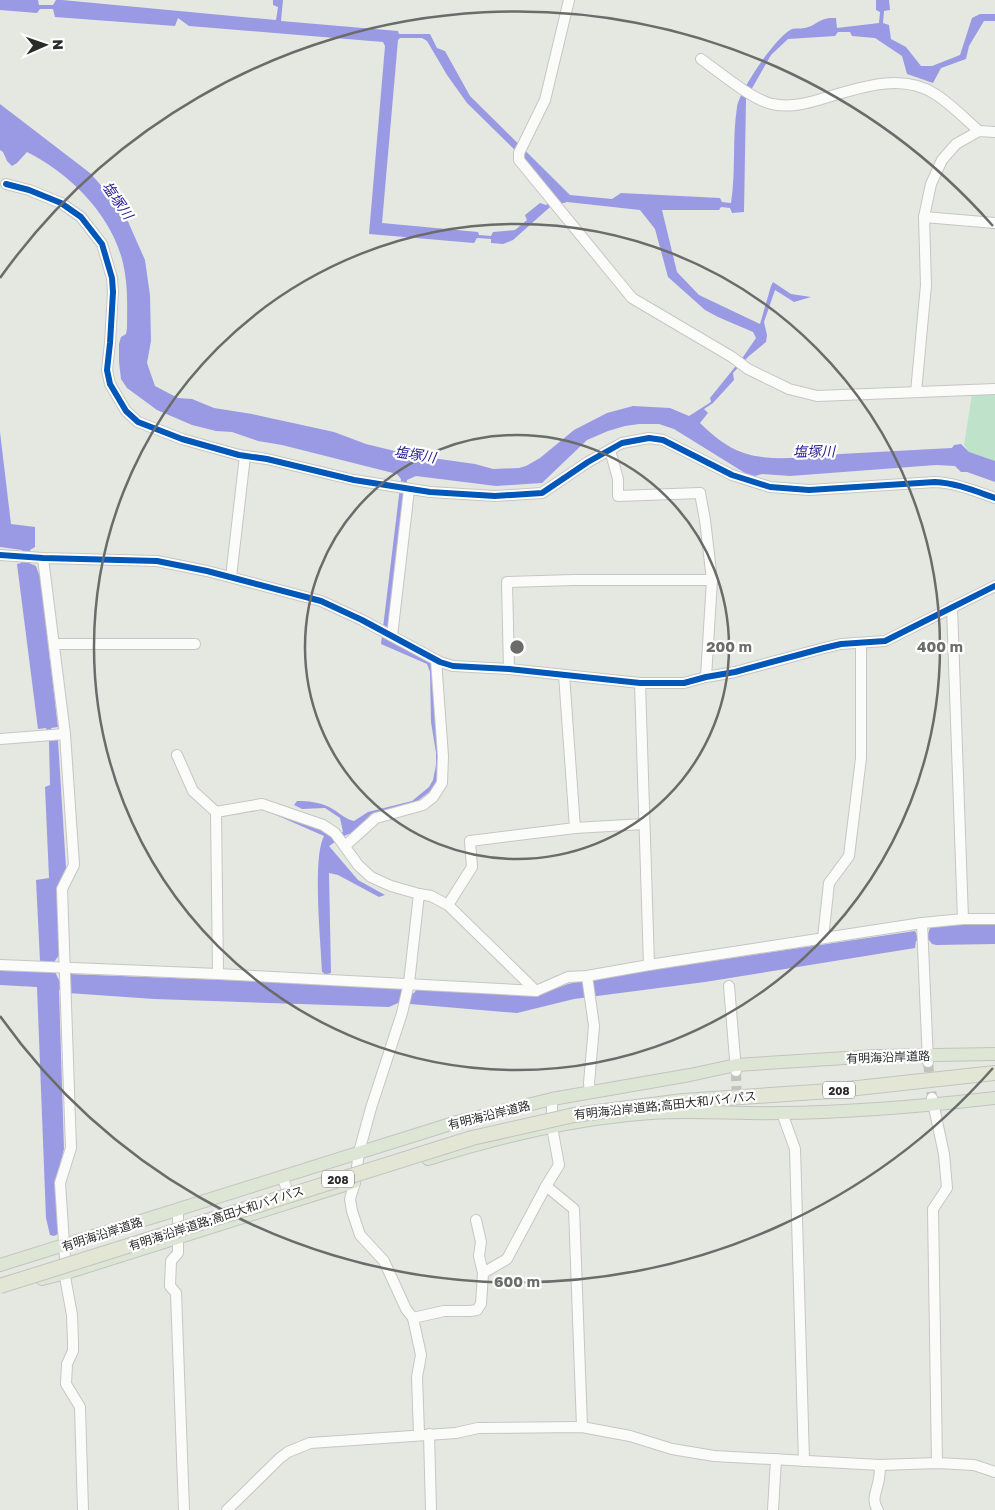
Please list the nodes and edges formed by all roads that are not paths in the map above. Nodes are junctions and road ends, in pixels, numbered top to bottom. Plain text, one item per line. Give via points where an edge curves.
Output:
1 (569, 0) edge
2 (701, 59) dead end
3 (979, 131) junction
4 (995, 132) edge
5 (6, 184) dead end
6 (924, 217) junction
7 (995, 223) edge
8 (995, 389) edge
9 (916, 392) junction
10 (610, 450) junction
11 (245, 456) junction
12 (409, 490) junction
13 (995, 498) edge
14 (0, 555) edge
15 (39, 558) junction
16 (231, 577) junction
17 (712, 580) junction
18 (995, 586) edge
19 (952, 608) junction
20 (392, 636) junction
21 (54, 644) junction
22 (195, 644) dead end
23 (861, 644) junction
24 (436, 660) junction
25 (509, 669) junction
26 (564, 675) junction
27 (706, 676) junction
28 (640, 683) junction
29 (61, 733) junction
30 (0, 739) edge
31 (177, 755) dead end
32 (216, 812) junction
33 (644, 824) junction
34 (575, 828) junction
35 (346, 846) junction
36 (419, 894) junction
37 (448, 904) junction
38 (963, 919) junction
39 (995, 919) edge
40 (922, 923) junction
41 (823, 938) junction
42 (0, 965) edge
43 (649, 965) junction
44 (64, 968) junction
45 (218, 974) junction
46 (587, 976) junction
47 (409, 983) junction
48 (729, 986) dead end
49 (536, 991) junction
50 (995, 1054) edge
51 (928, 1058) junction
52 (736, 1068) junction
53 (995, 1073) edge
54 (590, 1092) junction
55 (995, 1098) edge
56 (552, 1099) junction
57 (933, 1102) junction
58 (782, 1114) junction
59 (552, 1127) junction
60 (358, 1152) junction
61 (282, 1177) junction
62 (355, 1182) junction
63 (546, 1186) junction
64 (292, 1202) junction
65 (178, 1210) junction
66 (476, 1220) dead end
67 (177, 1238) junction
68 (63, 1246) junction
69 (0, 1265) edge
70 (66, 1273) junction
71 (483, 1273) junction
72 (0, 1286) edge
73 (0, 1293) edge
74 (413, 1318) junction
75 (582, 1427) junction
76 (424, 1434) junction
77 (776, 1459) junction
78 (804, 1461) junction
79 (937, 1463) junction
80 (880, 1465) junction
81 (995, 1472) edge
82 (83, 1510) edge
83 (184, 1510) edge
84 (227, 1510) edge
85 (431, 1510) edge
86 (773, 1510) edge
87 (878, 1510) edge

1 - 9 street via 545,100 519,160 632,298 748,369 789,390 817,396
2 - 3 street via 745,90 774,104 801,106 878,84 916,86 937,95
3 - 4 street
3 - 6 street via 956,144 942,160 931,184
5 - 11 street via 61,203 80,217 102,244 113,292 107,370 110,384 126,411 138,422 182,439
6 - 7 street
6 - 9 street via 926,285
8 - 9 street
10 - 12 street via 542,493 495,496
10 - 13 street via 636,439 663,440 732,475 778,488 809,490 935,482
10 - 17 street via 618,479 618,496 700,494
11 - 12 street
11 - 16 street
12 - 20 street
14 - 15 street
15 - 16 street via 157,561
15 - 21 street
16 - 20 street via 321,601
17 - 25 street via 507,582
17 - 27 street
18 - 19 street
19 - 23 street via 885,641
19 - 38 street
20 - 24 street
21 - 22 street
21 - 29 street
23 - 27 street via 824,648 734,672
23 - 41 street via 862,746 849,856 829,882
24 - 25 street via 453,666
24 - 35 street via 442,783 423,805 376,818
25 - 26 street
26 - 28 street
26 - 34 street
27 - 28 street via 684,683
28 - 33 street
29 - 30 street
29 - 44 street via 74,865 62,889
31 - 32 street via 193,791
32 - 35 street via 262,804 323,826
32 - 45 street
33 - 34 street
33 - 43 street
34 - 37 street via 470,841 472,867
35 - 36 street via 371,877
36 - 37 street
36 - 47 street
37 - 49 street
38 - 39 street
38 - 40 street
40 - 41 street
40 - 51 street
41 - 43 street
42 - 44 street
43 - 46 street
44 - 45 street
44 - 68 street via 71,1148 60,1183
45 - 47 street
46 - 49 street via 568,977
46 - 54 street via 594,1026
47 - 49 street
47 - 60 street
48 - 52 street
50 - 51 main road, 有明海沿岸道路
51 - 52 main road, 有明海沿岸道路 via 877,1056
52 - 54 main road, 有明海沿岸道路
53 - 72 highway, 有明海沿岸道路;高田大和バイパス / 208, bridge via 683,1101 574,1115 472,1138
54 - 56 main road, 有明海沿岸道路
55 - 57 main road, 有明海沿岸道路
56 - 59 street
56 - 60 main road, 有明海沿岸道路 via 457,1122
57 - 58 main road, 有明海沿岸道路
57 - 79 street via 944,1154 947,1188 933,1209
58 - 59 main road, 有明海沿岸道路 via 737,1109 651,1113
58 - 78 street via 795,1149
59 - 62 main road, 有明海沿岸道路 via 463,1148
59 - 63 street via 559,1165
60 - 61 main road, 有明海沿岸道路
60 - 62 street
61 - 64 street
61 - 65 main road, 有明海沿岸道路
62 - 64 main road, 有明海沿岸道路
62 - 74 street via 350,1199 360,1234 384,1261
63 - 71 street via 507,1259
63 - 75 street via 574,1209
64 - 67 main road, 有明海沿岸道路
65 - 67 street
65 - 68 main road, 有明海沿岸道路
66 - 71 street
67 - 70 main road, 有明海沿岸道路
67 - 83 street via 178,1253 171,1261 170,1286 176,1293
68 - 69 main road, 有明海沿岸道路
68 - 70 street
70 - 73 main road, 有明海沿岸道路
70 - 82 street via 73,1351 67,1364 66,1384 80,1407
71 - 74 street via 478,1310 444,1311
74 - 76 street via 421,1355 417,1377
75 - 76 street via 478,1428 456,1433
75 - 77 street via 714,1456
76 - 84 street via 310,1443 280,1458
76 - 85 street
77 - 78 street
77 - 86 street
78 - 80 street
79 - 80 street
79 - 81 street via 974,1465
80 - 87 street via 874,1500

